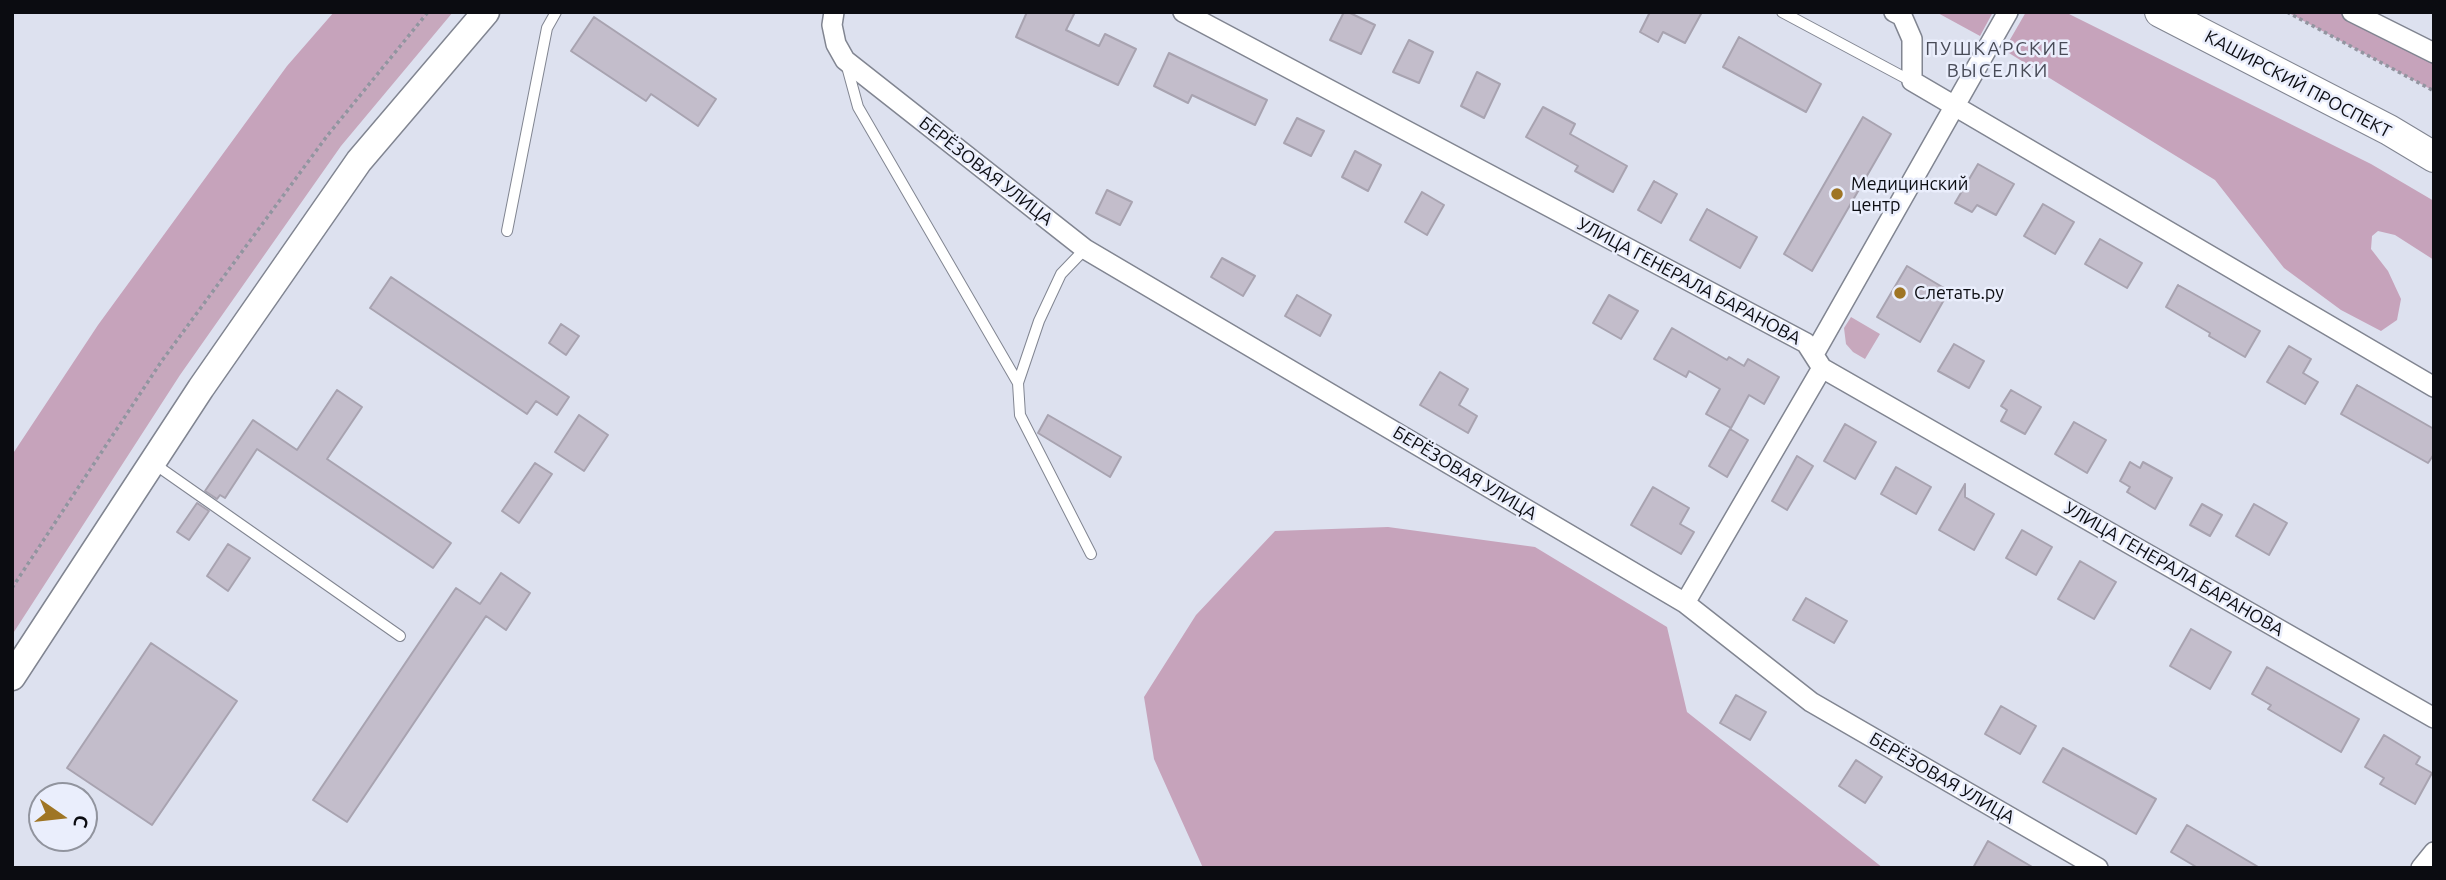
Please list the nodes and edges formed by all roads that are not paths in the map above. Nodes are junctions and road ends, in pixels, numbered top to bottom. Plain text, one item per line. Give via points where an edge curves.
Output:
1 (486, 12) edge
2 (556, 12) edge
3 (834, 12) edge
4 (1183, 12) edge
5 (1782, 12) edge
6 (1894, 12) edge
7 (2008, 12) edge
8 (2160, 12) edge
9 (2352, 12) edge
10 (2434, 53) edge
11 (845, 60) junction
12 (1912, 81) junction
13 (1956, 106) junction
14 (2434, 158) edge
15 (507, 231) dead end
16 (1085, 249) junction
17 (1818, 361) junction
18 (1018, 383) junction
19 (2434, 387) edge
20 (152, 463) junction
21 (1091, 554) dead end
22 (1685, 603) junction
23 (400, 636) dead end
24 (12, 677) edge
25 (2434, 718) edge
26 (2434, 852) edge
27 (2098, 868) edge
28 (2421, 868) edge

1 - 20 main road via 359,161
2 - 15 lane via 547,28
3 - 11 street via 836,44
4 - 17 street, УЛИЦА ГЕНЕРАЛА БАРАНОВА via 1806,343
5 - 12 lane
6 - 12 street via 1902,16 1912,39
7 - 13 street
8 - 14 main road, КАШИРСКИЙ ПРОСПЕКТ via 2389,130
9 - 10 street
11 - 16 street, БЕРЁЗОВАЯ УЛИЦА
11 - 18 lane via 858,107
12 - 13 street
13 - 17 street
13 - 19 street
16 - 18 lane via 1061,274
16 - 22 street, БЕРЁЗОВАЯ УЛИЦА
17 - 22 street
17 - 25 street, УЛИЦА ГЕНЕРАЛА БАРАНОВА
18 - 21 lane via 1020,415
20 - 23 lane
20 - 24 main road
22 - 27 street, БЕРЁЗОВАЯ УЛИЦА via 1811,702
26 - 28 street

